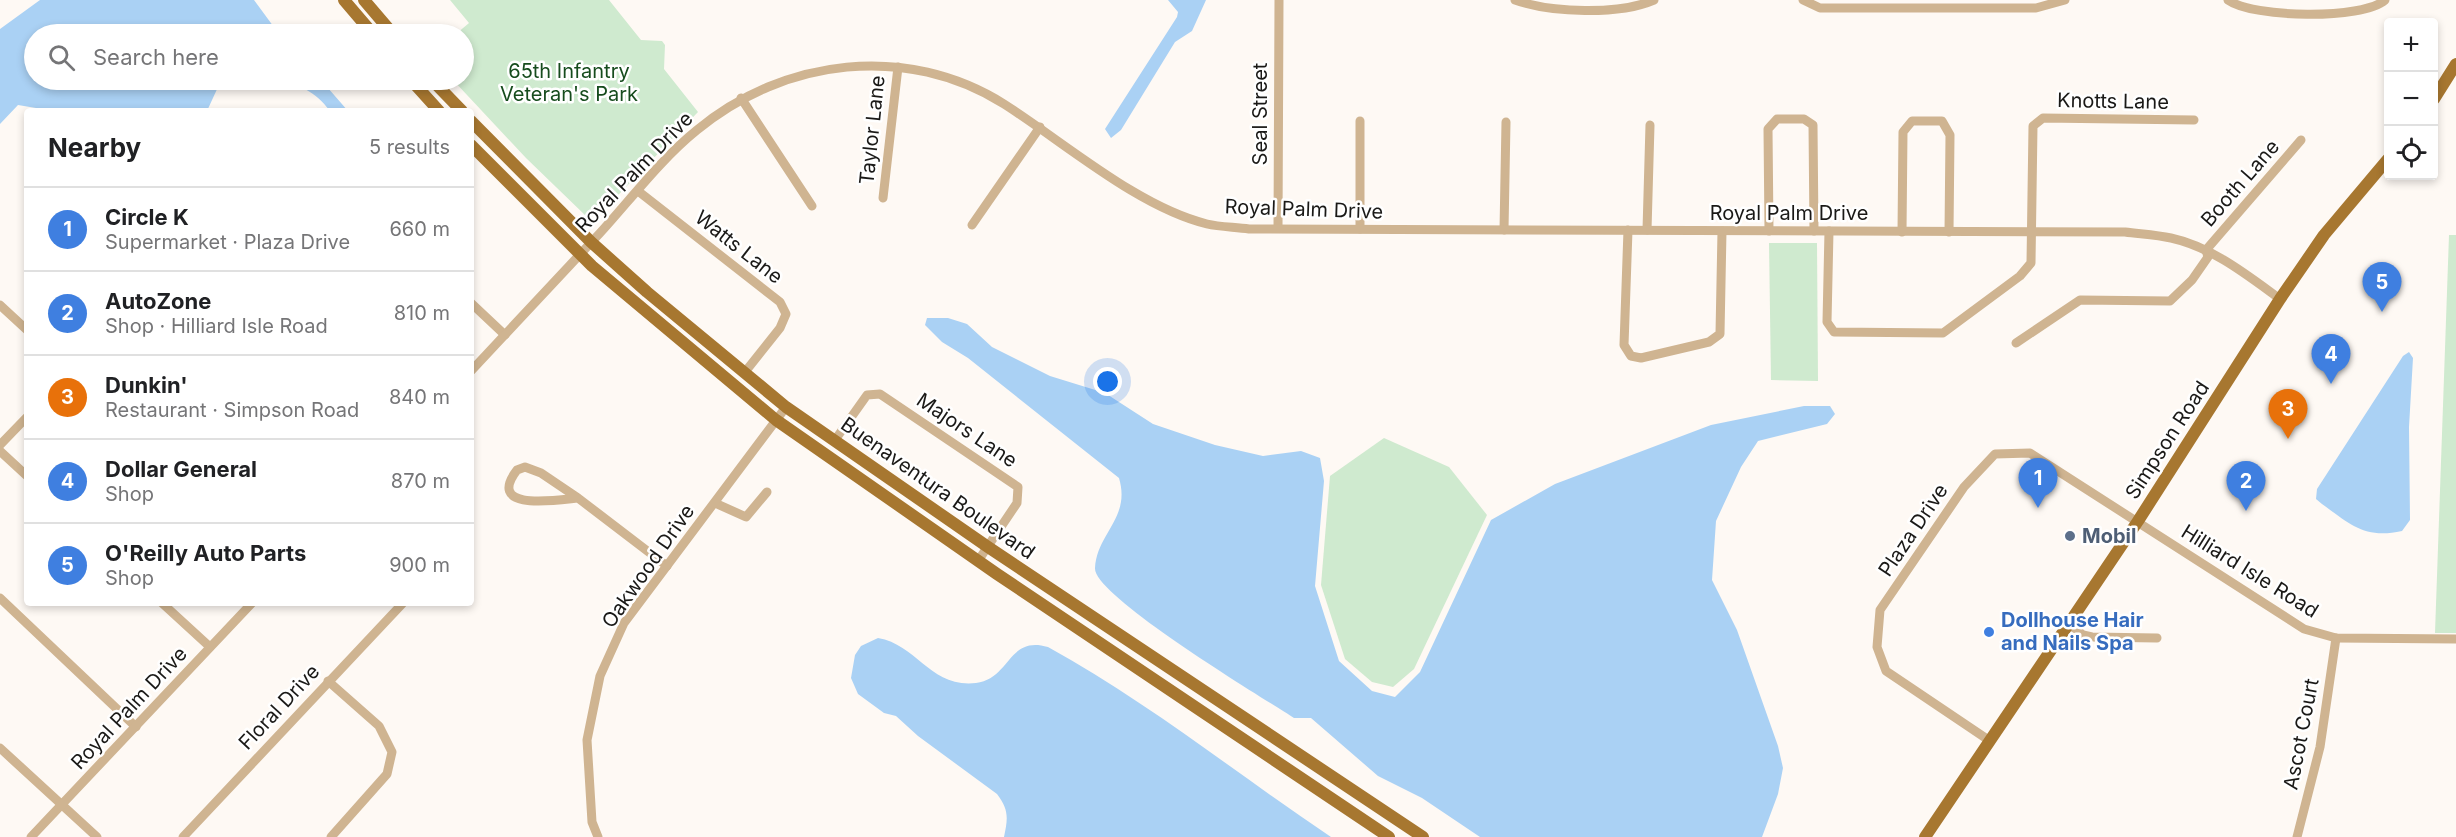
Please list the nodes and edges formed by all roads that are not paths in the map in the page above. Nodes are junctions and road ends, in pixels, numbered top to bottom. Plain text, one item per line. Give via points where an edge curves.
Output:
1 (344, 0) edge
2 (364, 0) edge
3 (1279, 0) edge
4 (1515, 0) edge
5 (1654, 0) edge
6 (1803, 0) edge
7 (2065, 0) edge
8 (2228, 0) edge
9 (2385, 0) edge
10 (364, 24) edge
11 (384, 24) edge
12 (2456, 64) edge
13 (898, 67) junction
14 (420, 90) edge
15 (442, 90) edge
16 (2438, 91) edge
17 (741, 98) junction
18 (437, 108) edge
19 (459, 108) edge
20 (2194, 120) dead end
21 (1360, 121) dead end
22 (1506, 122) dead end
23 (474, 124) edge
24 (1650, 125) dead end
25 (1040, 127) junction
26 (2301, 140) dead end
27 (474, 148) edge
28 (2384, 164) edge
29 (638, 191) junction
30 (883, 198) dead end
31 (812, 206) dead end
32 (972, 225) dead end
33 (1278, 228) junction
34 (1360, 229) junction
35 (1504, 230) junction
36 (1628, 230) junction
37 (1647, 230) junction
38 (1722, 231) junction
39 (1769, 231) junction
40 (1814, 231) junction
41 (1829, 231) junction
42 (1902, 232) junction
43 (1949, 232) junction
44 (2032, 232) junction
45 (591, 242) junction
46 (2206, 250) junction
47 (580, 254) junction
48 (2280, 299) junction
49 (0, 305) edge
50 (474, 306) edge
51 (24, 327) edge
52 (505, 334) junction
53 (2016, 342) dead end
54 (474, 368) edge
55 (745, 372) junction
56 (786, 407) junction
57 (24, 420) edge
58 (776, 420) junction
59 (835, 440) junction
60 (0, 446) edge
61 (0, 451) edge
62 (24, 473) edge
63 (767, 492) dead end
64 (578, 498) junction
65 (716, 502) junction
66 (2138, 521) junction
67 (988, 547) junction
68 (1007, 559) junction
69 (978, 561) junction
70 (667, 566) junction
71 (997, 574) junction
72 (0, 598) edge
73 (165, 606) edge
74 (249, 606) edge
75 (400, 606) edge
76 (2068, 623) junction
77 (2157, 638) dead end
78 (2336, 638) junction
79 (2456, 639) edge
80 (210, 647) junction
81 (328, 681) junction
82 (136, 727) junction
83 (1990, 741) junction
84 (0, 748) edge
85 (63, 805) junction
86 (31, 837) edge
87 (97, 837) edge
88 (183, 837) edge
89 (331, 837) edge
90 (598, 837) edge
91 (1389, 837) edge
92 (1423, 837) edge
93 (1926, 837) edge
94 (2297, 837) edge

1 - 10 main road
2 - 11 main road
3 - 33 street, Seal Street
4 - 5 street via 1554,9 1634,8
6 - 7 street via 1820,8 2036,8
8 - 9 street via 2264,11 2353,13 2379,6
12 - 16 main road
13 - 17 street, Royal Palm Drive via 855,65 824,69 771,83
13 - 25 street, Royal Palm Drive via 936,74 975,88
13 - 30 street, Taylor Lane
14 - 18 main road
15 - 19 main road
17 - 29 street, Royal Palm Drive via 695,131
17 - 31 street
20 - 44 street, Knotts Lane via 2043,118 2033,126
21 - 34 street
22 - 35 street
23 - 45 main road, Buenaventura Boulevard
24 - 37 street
25 - 32 street
25 - 33 street, Royal Palm Drive via 1131,191 1172,211 1207,224
26 - 46 street, Booth Lane
27 - 47 main road, Buenaventura Boulevard
28 - 48 main road, Simpson Road via 2324,235
29 - 45 street, Royal Palm Drive
29 - 55 street, Watts Lane via 780,302 786,314 780,328
33 - 34 street, Royal Palm Drive
34 - 35 street, Royal Palm Drive
35 - 36 street, Royal Palm Drive
36 - 37 street, Royal Palm Drive
36 - 38 street via 1624,345 1631,356 1641,358 1709,342 1720,334
37 - 38 street, Royal Palm Drive
38 - 39 street, Royal Palm Drive
39 - 40 street, Royal Palm Drive
39 - 40 street via 1768,129 1777,119 1804,119 1813,125
40 - 41 street, Royal Palm Drive
41 - 42 street, Royal Palm Drive
41 - 44 street via 1827,322 1834,332 1943,333 2031,263
42 - 43 street, Royal Palm Drive
42 - 43 street via 1903,132 1912,121 1942,121 1950,135
43 - 44 street, Royal Palm Drive
44 - 46 street, Royal Palm Drive via 2125,232 2172,238
45 - 47 street, Royal Palm Drive
45 - 55 main road, Buenaventura Boulevard
46 - 48 street, Royal Palm Drive
46 - 53 street, Booth Lane via 2208,257 2192,280 2170,301 2080,300
47 - 52 street, Royal Palm Drive
47 - 58 main road, Buenaventura Boulevard
48 - 66 main road, Simpson Road
49 - 51 street
50 - 52 street
52 - 54 street, Royal Palm Drive
55 - 56 main road, Buenaventura Boulevard
56 - 58 street, Oakwood Drive
56 - 59 main road, Buenaventura Boulevard
57 - 60 street
58 - 65 street, Oakwood Drive
58 - 69 main road, Buenaventura Boulevard
59 - 67 main road, Buenaventura Boulevard
59 - 67 street, Majors Lane via 867,395 880,394 1018,487 1017,503
61 - 62 street
63 - 65 street via 746,517
64 - 64 street via 531,468 517,470 509,480 508,489 519,499
64 - 70 street
65 - 70 street, Oakwood Drive
66 - 76 main road, Simpson Road
66 - 78 street, Hilliard Isle Road via 2276,613 2304,629
66 - 83 street, Plaza Drive via 2030,453 1995,454 1964,487 1880,610 1877,647 1886,671
67 - 68 main road, Buenaventura Boulevard
67 - 69 street, Majors Lane
68 - 71 street
68 - 92 main road, Buenaventura Boulevard
69 - 71 main road, Buenaventura Boulevard
70 - 90 street, Oakwood Drive via 624,623 600,676 587,740 592,822
71 - 91 main road, Buenaventura Boulevard
72 - 82 street
73 - 80 street
74 - 80 street, Royal Palm Drive
75 - 81 street, Floral Drive
76 - 77 street via 2092,637
76 - 83 main road, Simpson Road
78 - 79 street, Hilliard Isle Road
78 - 94 street, Ascot Court via 2320,747
80 - 82 street, Royal Palm Drive
81 - 88 street, Floral Drive
81 - 89 street via 379,726 392,752 387,774
82 - 85 street, Royal Palm Drive
83 - 93 main road, Simpson Road
84 - 85 street
85 - 86 street, Royal Palm Drive
85 - 87 street

